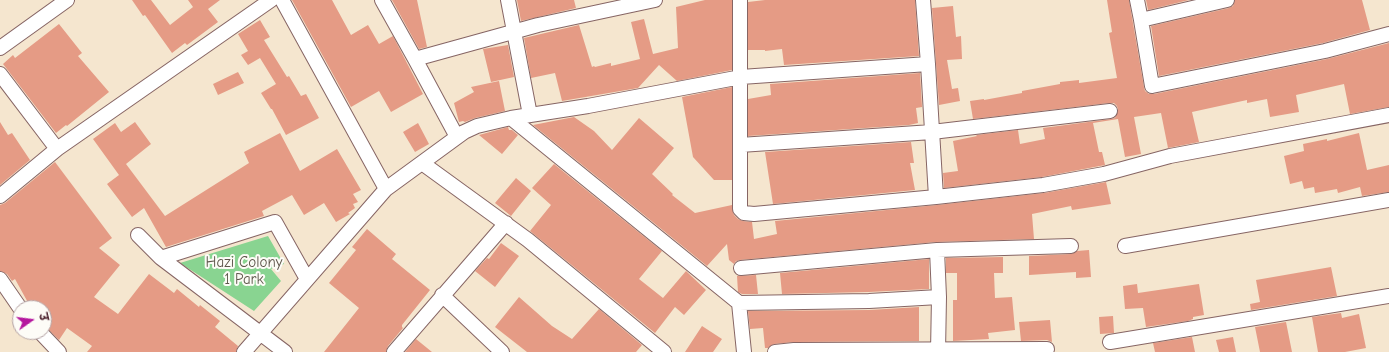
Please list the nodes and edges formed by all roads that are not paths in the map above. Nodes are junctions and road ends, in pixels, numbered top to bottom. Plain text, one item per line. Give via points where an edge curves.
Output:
1 (67, 0) edge
2 (271, 0) edge
3 (282, 0) edge
4 (382, 0) edge
5 (508, 0) edge
6 (653, 0) edge
7 (740, 0) edge
8 (923, 0) edge
9 (1137, 0) edge
10 (1227, 0) edge
11 (1141, 20) junction
12 (514, 31) junction
13 (1389, 34) edge
14 (0, 48) edge
15 (415, 59) junction
16 (928, 64) junction
17 (0, 74) edge
18 (741, 77) junction
19 (1110, 111) dead end
20 (530, 115) junction
21 (1389, 115) edge
22 (511, 118) junction
23 (932, 132) junction
24 (457, 137) junction
25 (740, 145) junction
26 (57, 149) junction
27 (422, 163) junction
28 (386, 189) junction
29 (0, 196) edge
30 (936, 197) junction
31 (1389, 200) edge
32 (506, 223) junction
33 (138, 235) dead end
34 (1071, 246) dead end
35 (1125, 246) dead end
36 (936, 250) junction
37 (161, 258) junction
38 (741, 268) dead end
39 (0, 279) edge
40 (307, 279) junction
41 (442, 295) junction
42 (1389, 296) edge
43 (939, 297) junction
44 (14, 300) edge
45 (739, 303) junction
46 (260, 334) junction
47 (48, 340) edge
48 (1110, 342) dead end
49 (1047, 348) dead end
50 (938, 350) edge
51 (59, 352) edge
52 (244, 352) edge
53 (285, 352) edge
54 (394, 352) edge
55 (502, 352) edge
56 (664, 352) edge
57 (744, 352) edge
58 (775, 352) edge

1 - 14 street
2 - 26 street
3 - 28 street
4 - 15 street
5 - 12 street
6 - 12 street
7 - 18 street
8 - 16 street
9 - 11 street
10 - 11 street
11 - 13 street via 1152,86 1325,51
12 - 15 street
12 - 20 street
15 - 24 street
16 - 18 street
16 - 23 street
17 - 26 street
18 - 20 street
18 - 25 street
19 - 23 street
20 - 22 street
21 - 30 street via 1170,156 1104,174 1042,185
22 - 24 street via 477,126
22 - 45 street
23 - 25 street
23 - 30 street
24 - 27 street
25 - 30 street via 740,209 744,213
26 - 29 street
27 - 28 street
27 - 32 street
28 - 40 street
31 - 35 street
32 - 41 street
32 - 56 street
33 - 37 street
34 - 36 street
36 - 38 street
36 - 43 street
37 - 40 street via 275,222
37 - 46 street
39 - 44 street
40 - 46 street
41 - 54 street
41 - 55 street
42 - 48 street
43 - 45 street
43 - 50 street
45 - 57 street
46 - 52 street
46 - 53 street
47 - 51 street
49 - 50 street
50 - 58 street

